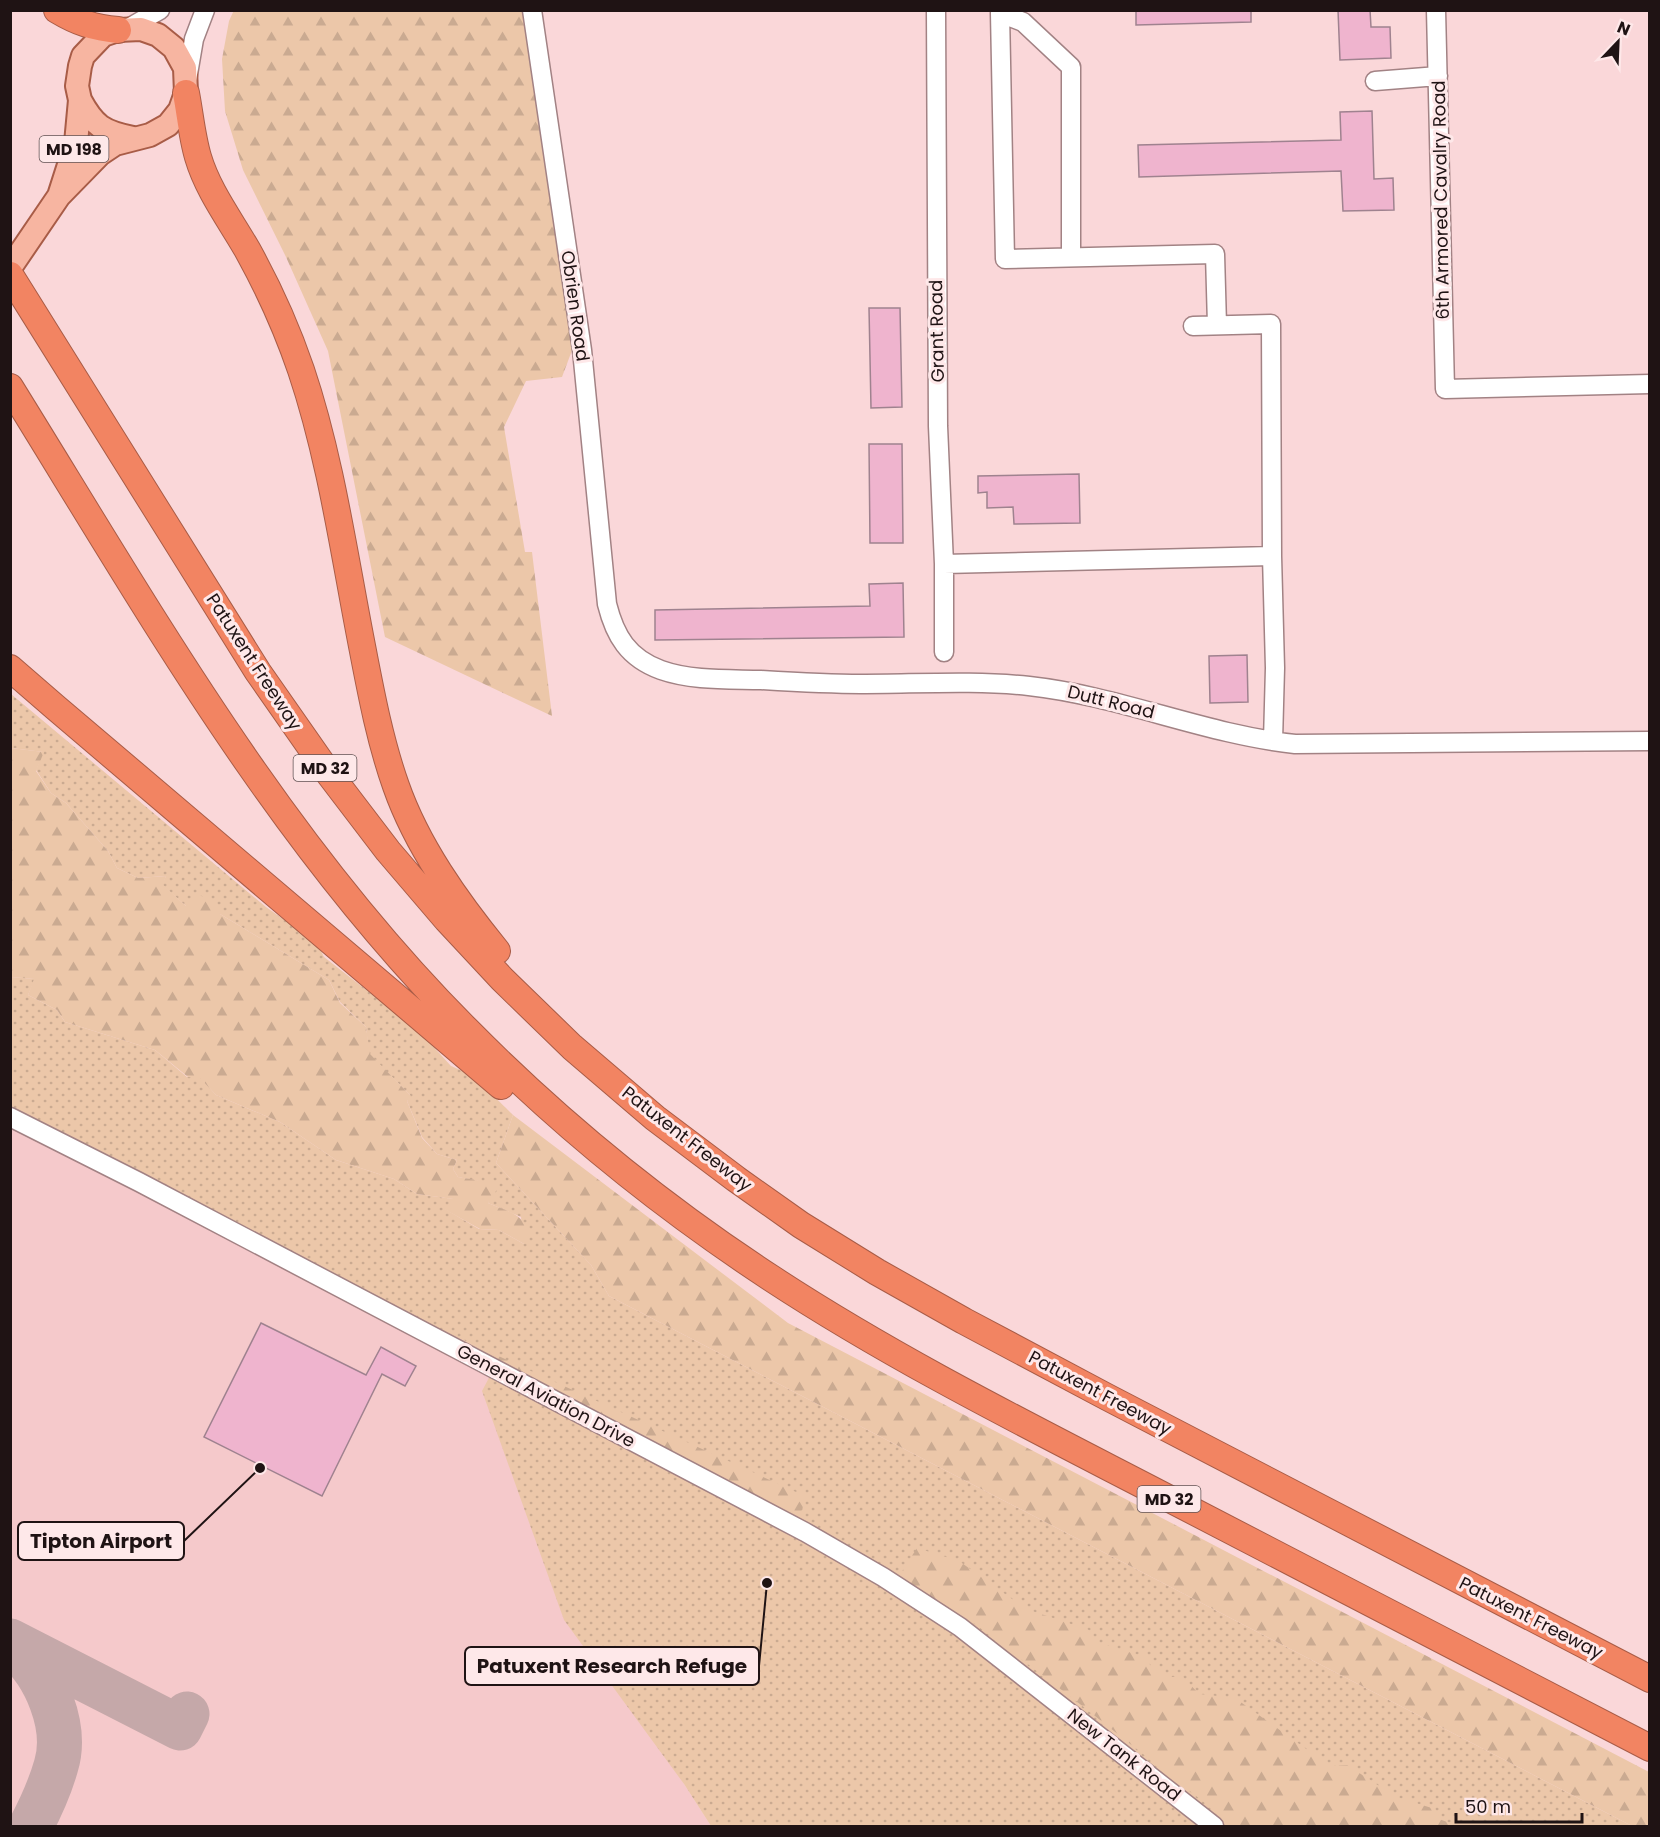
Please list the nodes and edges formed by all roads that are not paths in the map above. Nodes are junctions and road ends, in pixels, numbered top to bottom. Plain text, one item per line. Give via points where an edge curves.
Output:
1 (57, 10) edge
2 (160, 10) edge
3 (205, 10) edge
4 (532, 10) edge
5 (936, 10) edge
6 (1436, 10) edge
7 (121, 30) junction
8 (1438, 76) junction
9 (1375, 81) dead end
10 (186, 89) junction
11 (80, 100) junction
12 (133, 138) junction
13 (54, 204) junction
14 (1071, 257) junction
15 (10, 268) edge
16 (10, 275) edge
17 (1217, 325) junction
18 (1193, 326) dead end
19 (1650, 384) edge
20 (10, 387) edge
21 (1272, 556) junction
22 (944, 564) junction
23 (607, 604) joint
24 (944, 652) dead end
25 (10, 668) edge
26 (10, 678) edge
27 (55, 708) junction
28 (1273, 741) junction
29 (1650, 741) edge
30 (10, 1117) edge
31 (736, 1179) junction
32 (700, 1229) junction
33 (1650, 1679) edge
34 (1062, 1706) joint
35 (1650, 1748) edge
36 (1214, 1827) edge

1 - 7 highway via 76,22
2 - 7 street, MD 198
3 - 10 street, MD 198 via 194,39
4 - 23 street, Obrien Road via 582,350
5 - 22 street, Grant Road via 938,426
6 - 8 street, 6th Armored Cavalry Road
7 - 10 main road via 149,31 167,42 181,58
7 - 11 main road, MD 198 via 103,36 84,56 77,86
8 - 9 street
8 - 19 street, 6th Armored Cavalry Road via 1445,389
10 - 12 main road, MD 198 via 180,110 168,125 150,135
10 - 31 highway via 199,158 280,314 301,369 321,437 375,713 396,787 414,826 473,921 512,969 581,1038
11 - 12 main road via 101,129
11 - 13 main road, MD 198 via 76,143
12 - 13 main road, MD 198 via 100,154
13 - 15 main road, MD 198
14 - 14 street via 1005,259 1000,13 1023,22 1071,67
14 - 17 street via 1215,254
16 - 31 highway, Patuxent Freeway / MD 32 via 258,672 388,851 501,979 572,1047 655,1118
17 - 18 street
17 - 21 street via 1271,324
20 - 32 highway, MD 32 via 209,708 279,810 343,892 448,1011 531,1092
21 - 22 street
21 - 28 street
22 - 24 street, Grant Road
23 - 28 street, Dutt Road via 619,639 631,652 673,674 858,684 957,682 1066,690
25 - 27 highway
26 - 27 highway
27 - 32 highway via 521,1103
28 - 29 street, Dutt Road via 1347,745
30 - 34 street, General Aviation Drive via 805,1532 960,1627
31 - 33 highway, Patuxent Freeway / MD 32 via 801,1226 964,1321
32 - 35 highway, MD 32 via 829,1314 939,1377
34 - 36 street, New Tank Road

